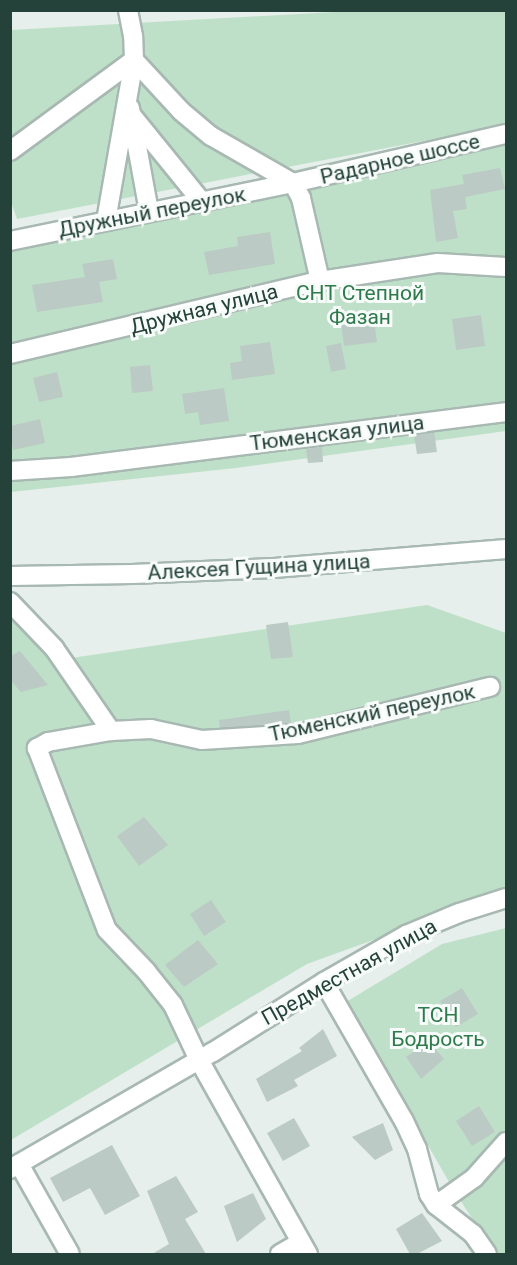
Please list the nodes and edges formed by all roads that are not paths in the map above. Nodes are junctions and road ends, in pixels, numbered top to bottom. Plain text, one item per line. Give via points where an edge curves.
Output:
1 (128, 10) edge
2 (134, 60) junction
3 (128, 95) junction
4 (132, 115) junction
5 (507, 134) edge
6 (10, 151) edge
7 (293, 183) junction
8 (202, 202) junction
9 (149, 212) junction
10 (106, 221) junction
11 (10, 241) edge
12 (507, 267) edge
13 (320, 281) junction
14 (10, 354) edge
15 (507, 412) edge
16 (10, 471) edge
17 (507, 549) edge
18 (10, 576) edge
19 (10, 602) edge
20 (490, 687) dead end
21 (111, 731) junction
22 (507, 898) edge
23 (324, 982) junction
24 (198, 1060) junction
25 (507, 1142) edge
26 (15, 1166) edge
27 (436, 1205) junction
28 (304, 1248) edge
29 (70, 1254) edge
30 (280, 1254) edge
31 (487, 1254) edge

1 - 2 street
2 - 3 street
2 - 6 street
2 - 7 street via 181,111 211,136
3 - 4 street
3 - 10 street
4 - 8 street
4 - 9 street
5 - 7 street, Радарное шоссе
7 - 8 street, Дружный переулок
7 - 13 street via 301,198
8 - 9 street, Дружный переулок
9 - 10 street, Дружный переулок
10 - 11 street, Дружный переулок
12 - 13 street, Дружная улица via 438,263
13 - 14 street, Дружная улица
15 - 16 street, Тюменская улица via 71,467
17 - 18 street, Алексея Гущина улица via 274,568
19 - 21 street via 54,648
20 - 21 street, Тюменский переулок via 298,734 202,740 152,729
21 - 24 street via 48,742 37,748 107,930 173,1005
22 - 23 street, Предместная улица via 427,925
23 - 24 street, Предместная улица
23 - 27 street via 404,1121
24 - 26 street, Предместная улица
24 - 28 street
25 - 27 street via 474,1178
26 - 29 street
27 - 31 street via 473,1234
28 - 30 street

